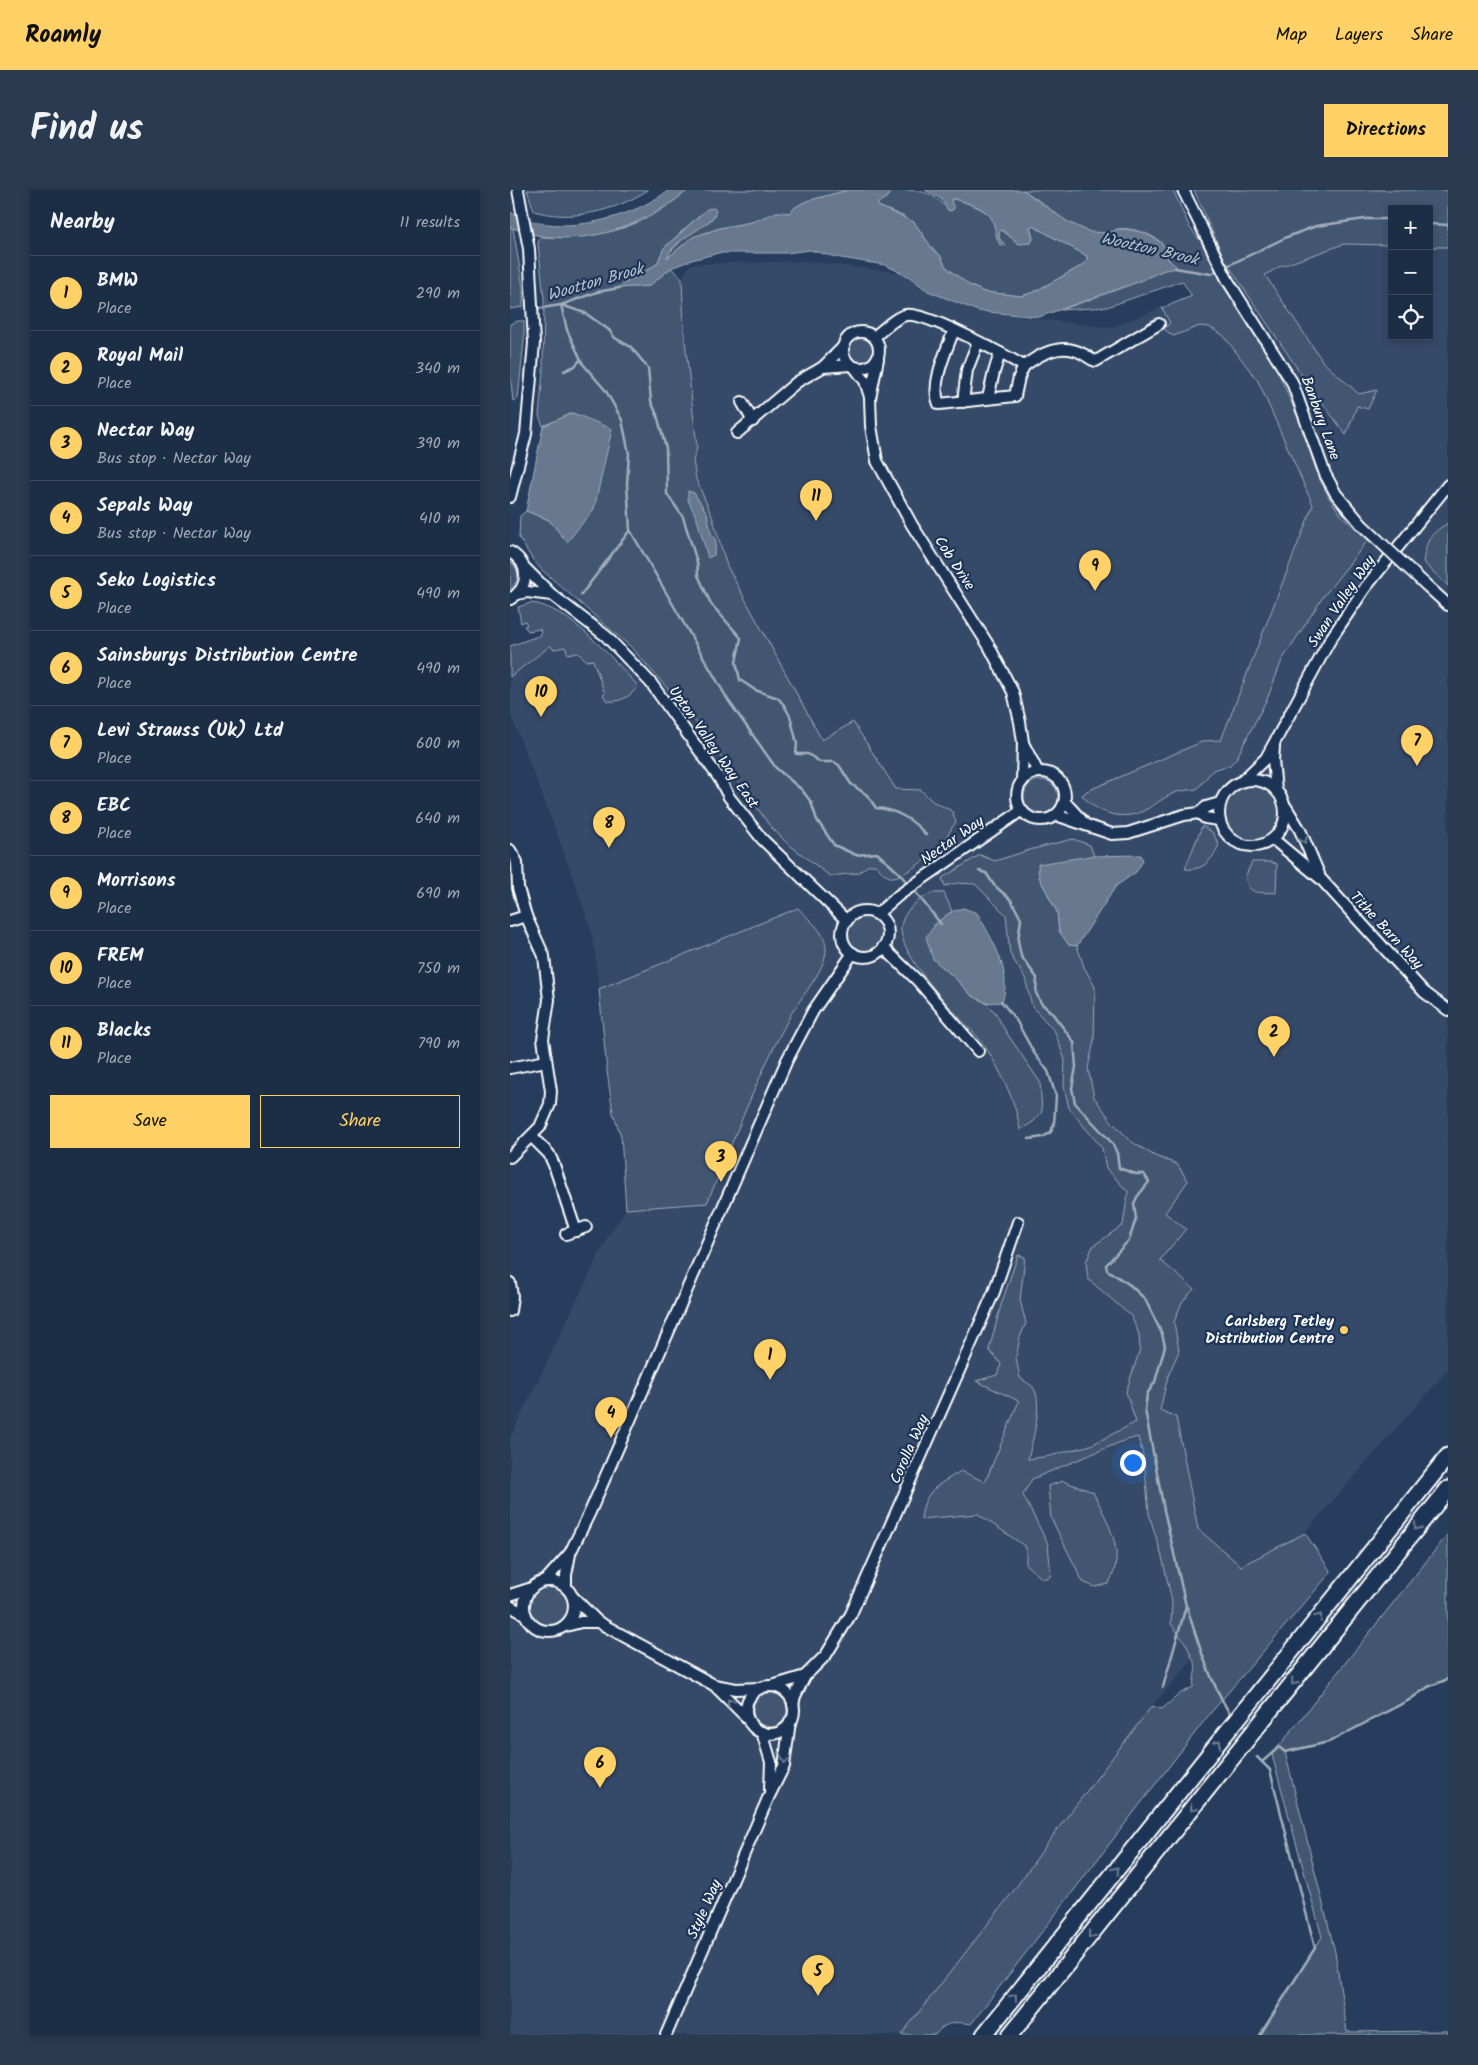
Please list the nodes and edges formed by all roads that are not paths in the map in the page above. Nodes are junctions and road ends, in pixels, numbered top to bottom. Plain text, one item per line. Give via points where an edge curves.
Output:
1 (1183, 190) edge
2 (518, 192) edge
3 (1159, 324) dead end
4 (954, 330) junction
5 (874, 336) junction
6 (978, 342) junction
7 (844, 346) junction
8 (1000, 354) junction
9 (878, 359) junction
10 (853, 366) junction
11 (1024, 366) junction
12 (823, 367) junction
13 (870, 398) junction
14 (988, 398) junction
15 (742, 402) dead end
16 (963, 402) junction
17 (753, 421) junction
18 (737, 433) dead end
19 (1448, 485) edge
20 (510, 497) edge
21 (511, 551) edge
22 (524, 567) junction
23 (552, 595) junction
24 (513, 596) edge
25 (1448, 605) edge
26 (1023, 742) junction
27 (1275, 744) junction
28 (1038, 772) junction
29 (1242, 781) junction
30 (1022, 782) junction
31 (1276, 790) junction
32 (1065, 802) junction
33 (1220, 803) junction
34 (1284, 804) junction
35 (1022, 810) junction
36 (1199, 814) junction
37 (1056, 815) junction
38 (1219, 820) junction
39 (1087, 826) junction
40 (1273, 839) junction
41 (510, 850) edge
42 (1321, 879) junction
43 (877, 914) junction
44 (526, 916) junction
45 (510, 921) edge
46 (847, 921) junction
47 (883, 947) junction
48 (853, 953) junction
49 (1433, 998) junction
50 (1448, 1000) edge
51 (1448, 1010) edge
52 (978, 1051) dead end
53 (546, 1061) junction
54 (510, 1068) edge
55 (532, 1137) junction
56 (510, 1157) edge
57 (1018, 1222) dead end
58 (586, 1227) dead end
59 (510, 1283) edge
60 (510, 1311) edge
61 (1448, 1456) edge
62 (1448, 1489) edge
63 (570, 1553) junction
64 (545, 1581) junction
65 (566, 1587) junction
66 (532, 1588) junction
67 (510, 1595) edge
68 (573, 1597) junction
69 (510, 1606) edge
70 (526, 1615) junction
71 (598, 1622) junction
72 (566, 1626) junction
73 (805, 1676) junction
74 (714, 1685) junction
75 (772, 1686) junction
76 (759, 1688) junction
77 (793, 1706) junction
78 (747, 1718) junction
79 (790, 1721) junction
80 (762, 1732) junction
81 (769, 1796) junction
82 (666, 2035) edge
83 (984, 2035) edge
84 (1010, 2035) edge

1 - 25 street, Banbury Lane, bridge via 1228,281 1285,368 1299,397 1325,474 1336,494 1362,525
2 - 20 street via 529,248 534,343 526,434
3 - 11 street via 1096,361 1068,348 1040,354
4 - 5 street via 914,315 904,315
4 - 6 street
4 - 16 street via 939,371 937,400 938,404
5 - 7 street via 856,332
5 - 9 street via 880,347
6 - 8 street
6 - 16 street via 967,370
7 - 10 street via 845,359
7 - 12 street
8 - 11 street
8 - 14 street
9 - 10 street via 866,368
9 - 13 street, Cob Drive
10 - 12 street
10 - 13 street, Cob Drive via 865,381
11 - 14 street via 1015,396
12 - 17 street via 797,382
13 - 26 street, Cob Drive via 877,461 912,525 998,661 1013,692
14 - 16 street
15 - 17 street
17 - 18 street
19 - 27 street, Swan Valley Way via 1365,588 1330,640
21 - 22 street, Upton Valley Way East
22 - 23 street, Upton Valley Way East
22 - 24 street via 524,584
23 - 24 street via 527,592
23 - 46 street, Upton Valley Way East via 606,636 651,683 729,797 762,839
26 - 28 street, Cob Drive
26 - 30 street, Cob Drive
27 - 29 street, Swan Valley Way via 1266,758
27 - 31 street, Swan Valley Way via 1272,760
28 - 30 street
28 - 32 street via 1047,773 1060,782
29 - 31 street via 1260,780
29 - 33 street via 1228,790
30 - 35 street via 1017,796
31 - 34 street
32 - 37 street
32 - 39 street
33 - 36 street via 1206,806
33 - 38 street
34 - 40 street via 1284,823
34 -> 42 street, Tithe Barn Way via 1300,830
35 - 37 street via 1034,819
35 - 43 street, Nectar Way via 898,895
36 - 38 street
36 - 39 street via 1184,815 1128,833 1112,834
37 - 39 street
38 - 40 street via 1227,836 1247,846 1258,846
40 - 42 street, Tithe Barn Way
41 - 44 street via 517,862 518,888
42 - 49 street, Tithe Barn Way
43 - 46 street via 862,911
43 - 47 street via 887,926 887,941
44 - 45 street
44 - 53 street via 544,956 549,993 543,1029
46 - 48 street via 843,936
47 - 48 street via 872,955
47 - 52 street via 918,981
48 - 63 street via 813,1011 787,1060
49 - 50 street
49 - 51 street, Tithe Barn Way
53 - 54 street
53 - 55 street via 552,1091 550,1104
55 - 56 street
55 - 58 street via 554,1165 571,1233
57 - 73 street, Corolla Way via 994,1292 851,1614 826,1655
59 - 60 street
83 -> 61 highway
62 -> 84 highway
63 - 64 street
63 - 65 street
64 - 65 street
64 - 66 street
65 - 68 street
66 - 67 street
66 - 70 street via 524,1603
68 - 71 street
68 - 72 street via 575,1608
69 - 70 street
70 - 72 street via 536,1628 546,1632
71 - 72 street
71 - 74 street
73 - 75 street, Corolla Way
73 - 77 street, Corolla Way
74 - 76 street via 736,1689
78 -> 74 street
75 - 76 street
75 - 77 street via 785,1691
76 - 78 street via 746,1704
77 - 79 street
78 - 80 street
79 - 80 street via 778,1732
79 -> 81 street, Style Way via 784,1766
80 - 81 street, Style Way via 771,1762
81 - 82 street, Style Way

